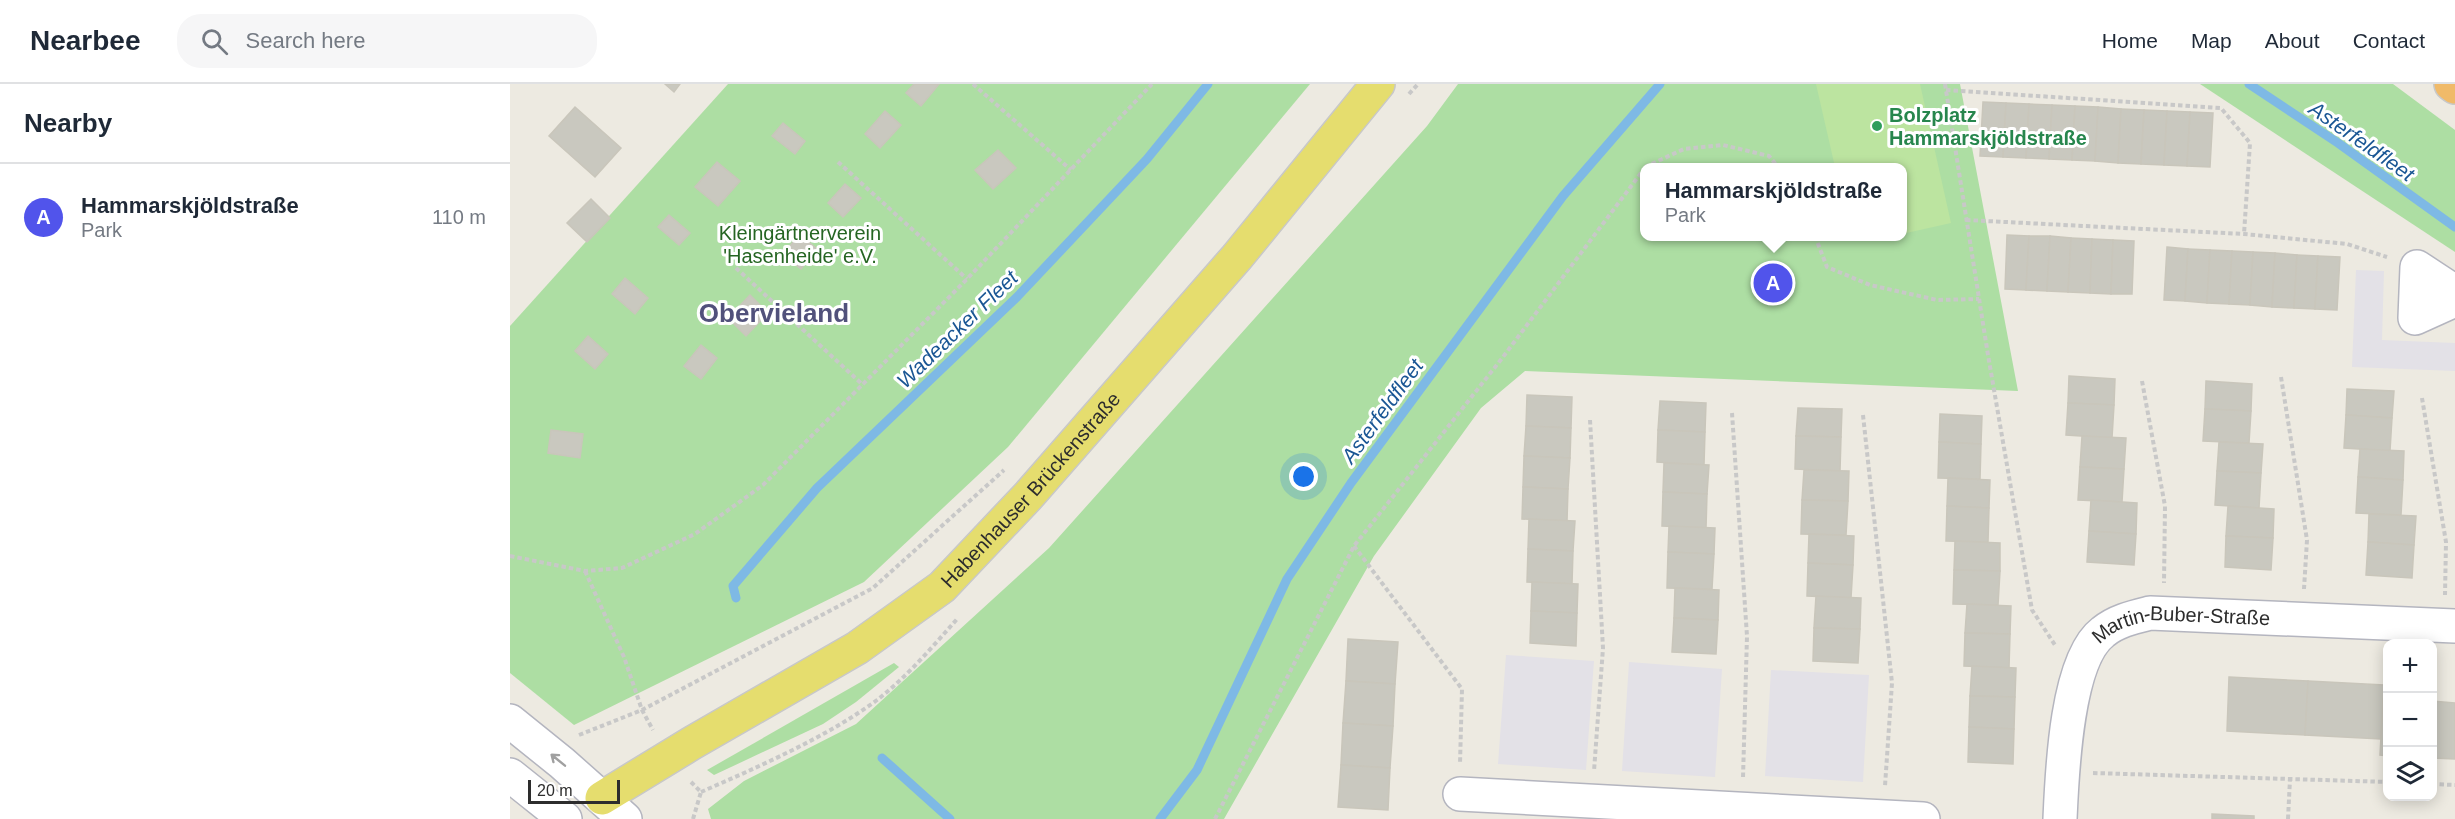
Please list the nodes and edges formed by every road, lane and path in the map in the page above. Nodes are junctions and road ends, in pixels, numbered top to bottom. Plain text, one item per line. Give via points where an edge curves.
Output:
1 (973, 84) edge
2 (1152, 84) edge
3 (1378, 84) edge
4 (1945, 84) edge
5 (2451, 84) edge
6 (2455, 87) edge
7 (1946, 90) junction
8 (838, 162) dead end
9 (1655, 163) edge
10 (1774, 163) edge
11 (1071, 170) junction
12 (1640, 175) edge
13 (1966, 220) junction
14 (2244, 234) junction
15 (1817, 241) edge
16 (2416, 267) junction
17 (736, 268) dead end
18 (968, 279) junction
19 (2455, 292) edge
20 (1979, 299) junction
21 (2455, 300) edge
22 (2281, 377) dead end
23 (2142, 381) dead end
24 (863, 385) junction
25 (2422, 398) dead end
26 (1732, 413) dead end
27 (1863, 415) dead end
28 (1590, 420) dead end
29 (1005, 470) dead end
30 (1354, 546) junction
31 (510, 556) edge
32 (585, 571) junction
33 (2162, 613) junction
34 (2302, 620) junction
35 (2450, 626) edge
36 (2076, 679) junction
37 (642, 710) junction
38 (510, 722) edge
39 (575, 736) dead end
40 (2062, 772) junction
41 (510, 774) edge
42 (2290, 780) junction
43 (2383, 782) edge
44 (2437, 784) edge
45 (2455, 784) edge
46 (701, 792) dead end
47 (1460, 794) joint
48 (1592, 801) junction
49 (1742, 809) junction
50 (607, 812) edge
51 (1883, 817) junction
52 (565, 819) edge
53 (693, 819) edge
54 (1215, 819) edge
55 (1923, 819) edge
56 (2060, 819) edge
57 (2288, 819) edge

1 - 11 path
2 - 11 path
3 - 50 main road, Habenhauser Brückenstraße via 1221,275 1029,495 942,587 857,648 692,743
4 - 7 path
5 - 6 highway
7 - 13 path
7 - 14 path via 2221,108 2250,143
8 - 18 path
9 - 10 path via 1684,148 1722,145 1769,156
11 - 18 path
12 - 30 path
13 - 14 path
13 - 20 path
14 - 16 path via 2347,244
15 - 20 path via 1827,267 1870,285 1937,300
16 - 19 street
16 - 21 street via 2415,318
17 - 24 path
18 - 24 path
20 - 36 path via 2032,610
22 - 34 path via 2307,540
23 - 33 path via 2165,506
24 - 32 path via 763,486 695,534 622,568
25 - 35 path via 2446,542
26 - 49 path via 1747,636
27 - 51 path via 1892,683
28 - 48 path via 1603,648
29 - 37 path via 873,588
30 - 47 path via 1462,689
30 - 54 path
31 - 32 path
32 - 37 path via 624,657
33 - 34 street, Martin-Buber-Straße
33 - 36 street, Martin-Buber-Straße via 2125,619 2102,632 2086,654
34 - 35 street, Martin-Buber-Straße
36 - 40 street, Martin-Buber-Straße
37 - 39 path
50 -> 38 street via 562,763
40 - 42 path
40 - 56 street, Martin-Buber-Straße
41 - 52 street
42 - 43 path
42 - 57 path
44 - 45 path
46 - 53 path
47 - 48 street
48 - 49 street
49 - 51 street
50 - 52 street, Habenhauser Brückenstraße
51 - 55 street

